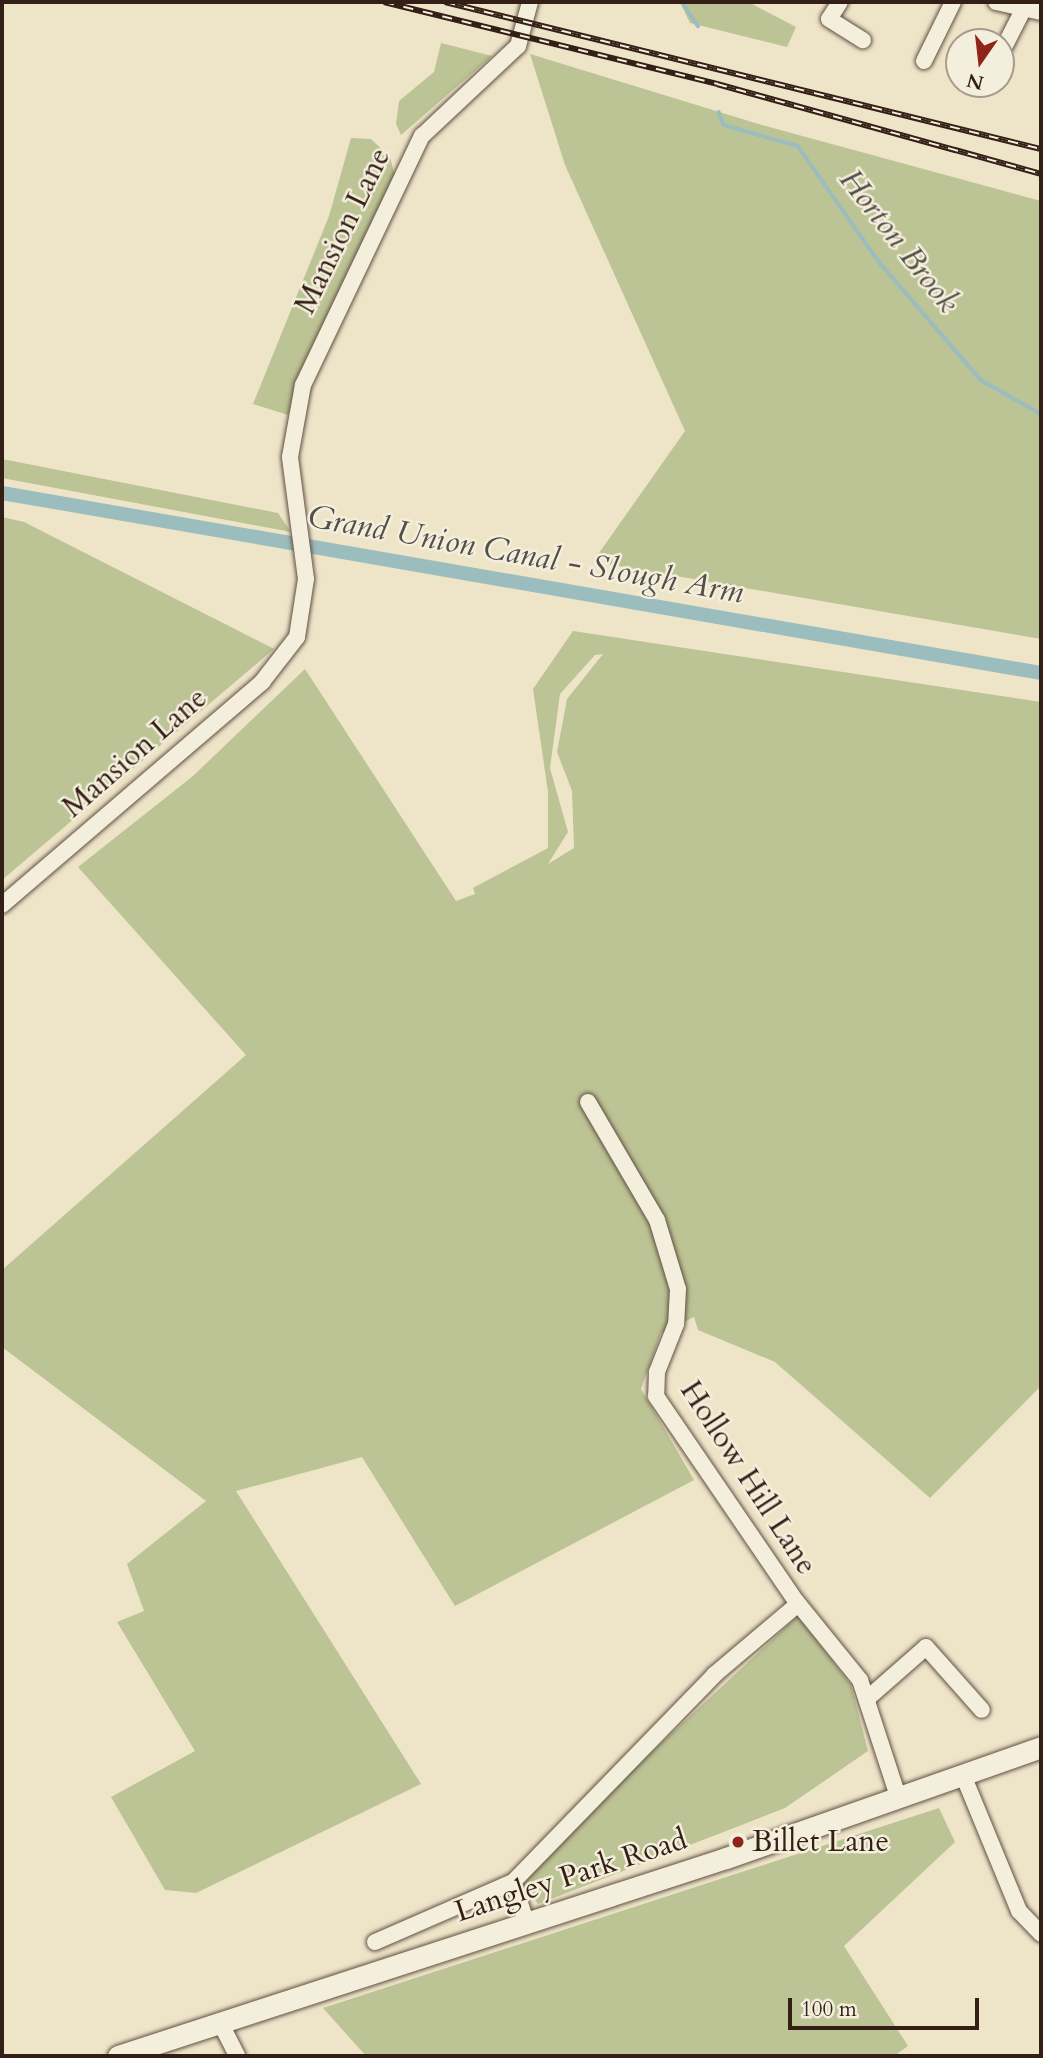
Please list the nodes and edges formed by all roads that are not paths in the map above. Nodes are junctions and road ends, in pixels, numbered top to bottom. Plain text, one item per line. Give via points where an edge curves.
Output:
1 (530, 2) edge
2 (840, 2) edge
3 (953, 2) edge
4 (996, 2) edge
5 (1024, 8) junction
6 (1041, 12) edge
7 (1014, 28) edge
8 (863, 40) dead end
9 (924, 61) dead end
10 (2, 905) edge
11 (588, 1102) dead end
12 (798, 1604) junction
13 (868, 1698) junction
14 (982, 1710) dead end
15 (1041, 1747) edge
16 (964, 1775) junction
17 (898, 1796) junction
18 (513, 1882) junction
19 (527, 1924) junction
20 (1041, 1934) edge
21 (375, 1942) dead end
22 (221, 2024) junction
23 (118, 2056) edge
24 (237, 2056) edge

1 - 10 street, Mansion Lane via 517,46 422,136 317,349 300,395 290,445 306,579 297,637 262,682
2 - 8 street via 829,19
3 - 9 street
4 - 5 street
5 - 6 street
5 - 7 street
11 - 12 street, Hollow Hill Lane via 657,1220 678,1289 677,1317 657,1372 656,1396
12 - 13 street, Hollow Hill Lane via 860,1680
12 - 18 street via 714,1675
13 - 14 street via 926,1647
13 - 17 street, Hollow Hill Lane
15 - 16 main road, Langley Park Road
16 - 17 main road, Langley Park Road
16 - 20 street via 1019,1910
17 - 19 main road, Langley Park Road
18 - 19 street
18 - 21 street
19 - 22 main road, Langley Park Road
22 - 23 main road, Langley Park Road
22 - 24 street

